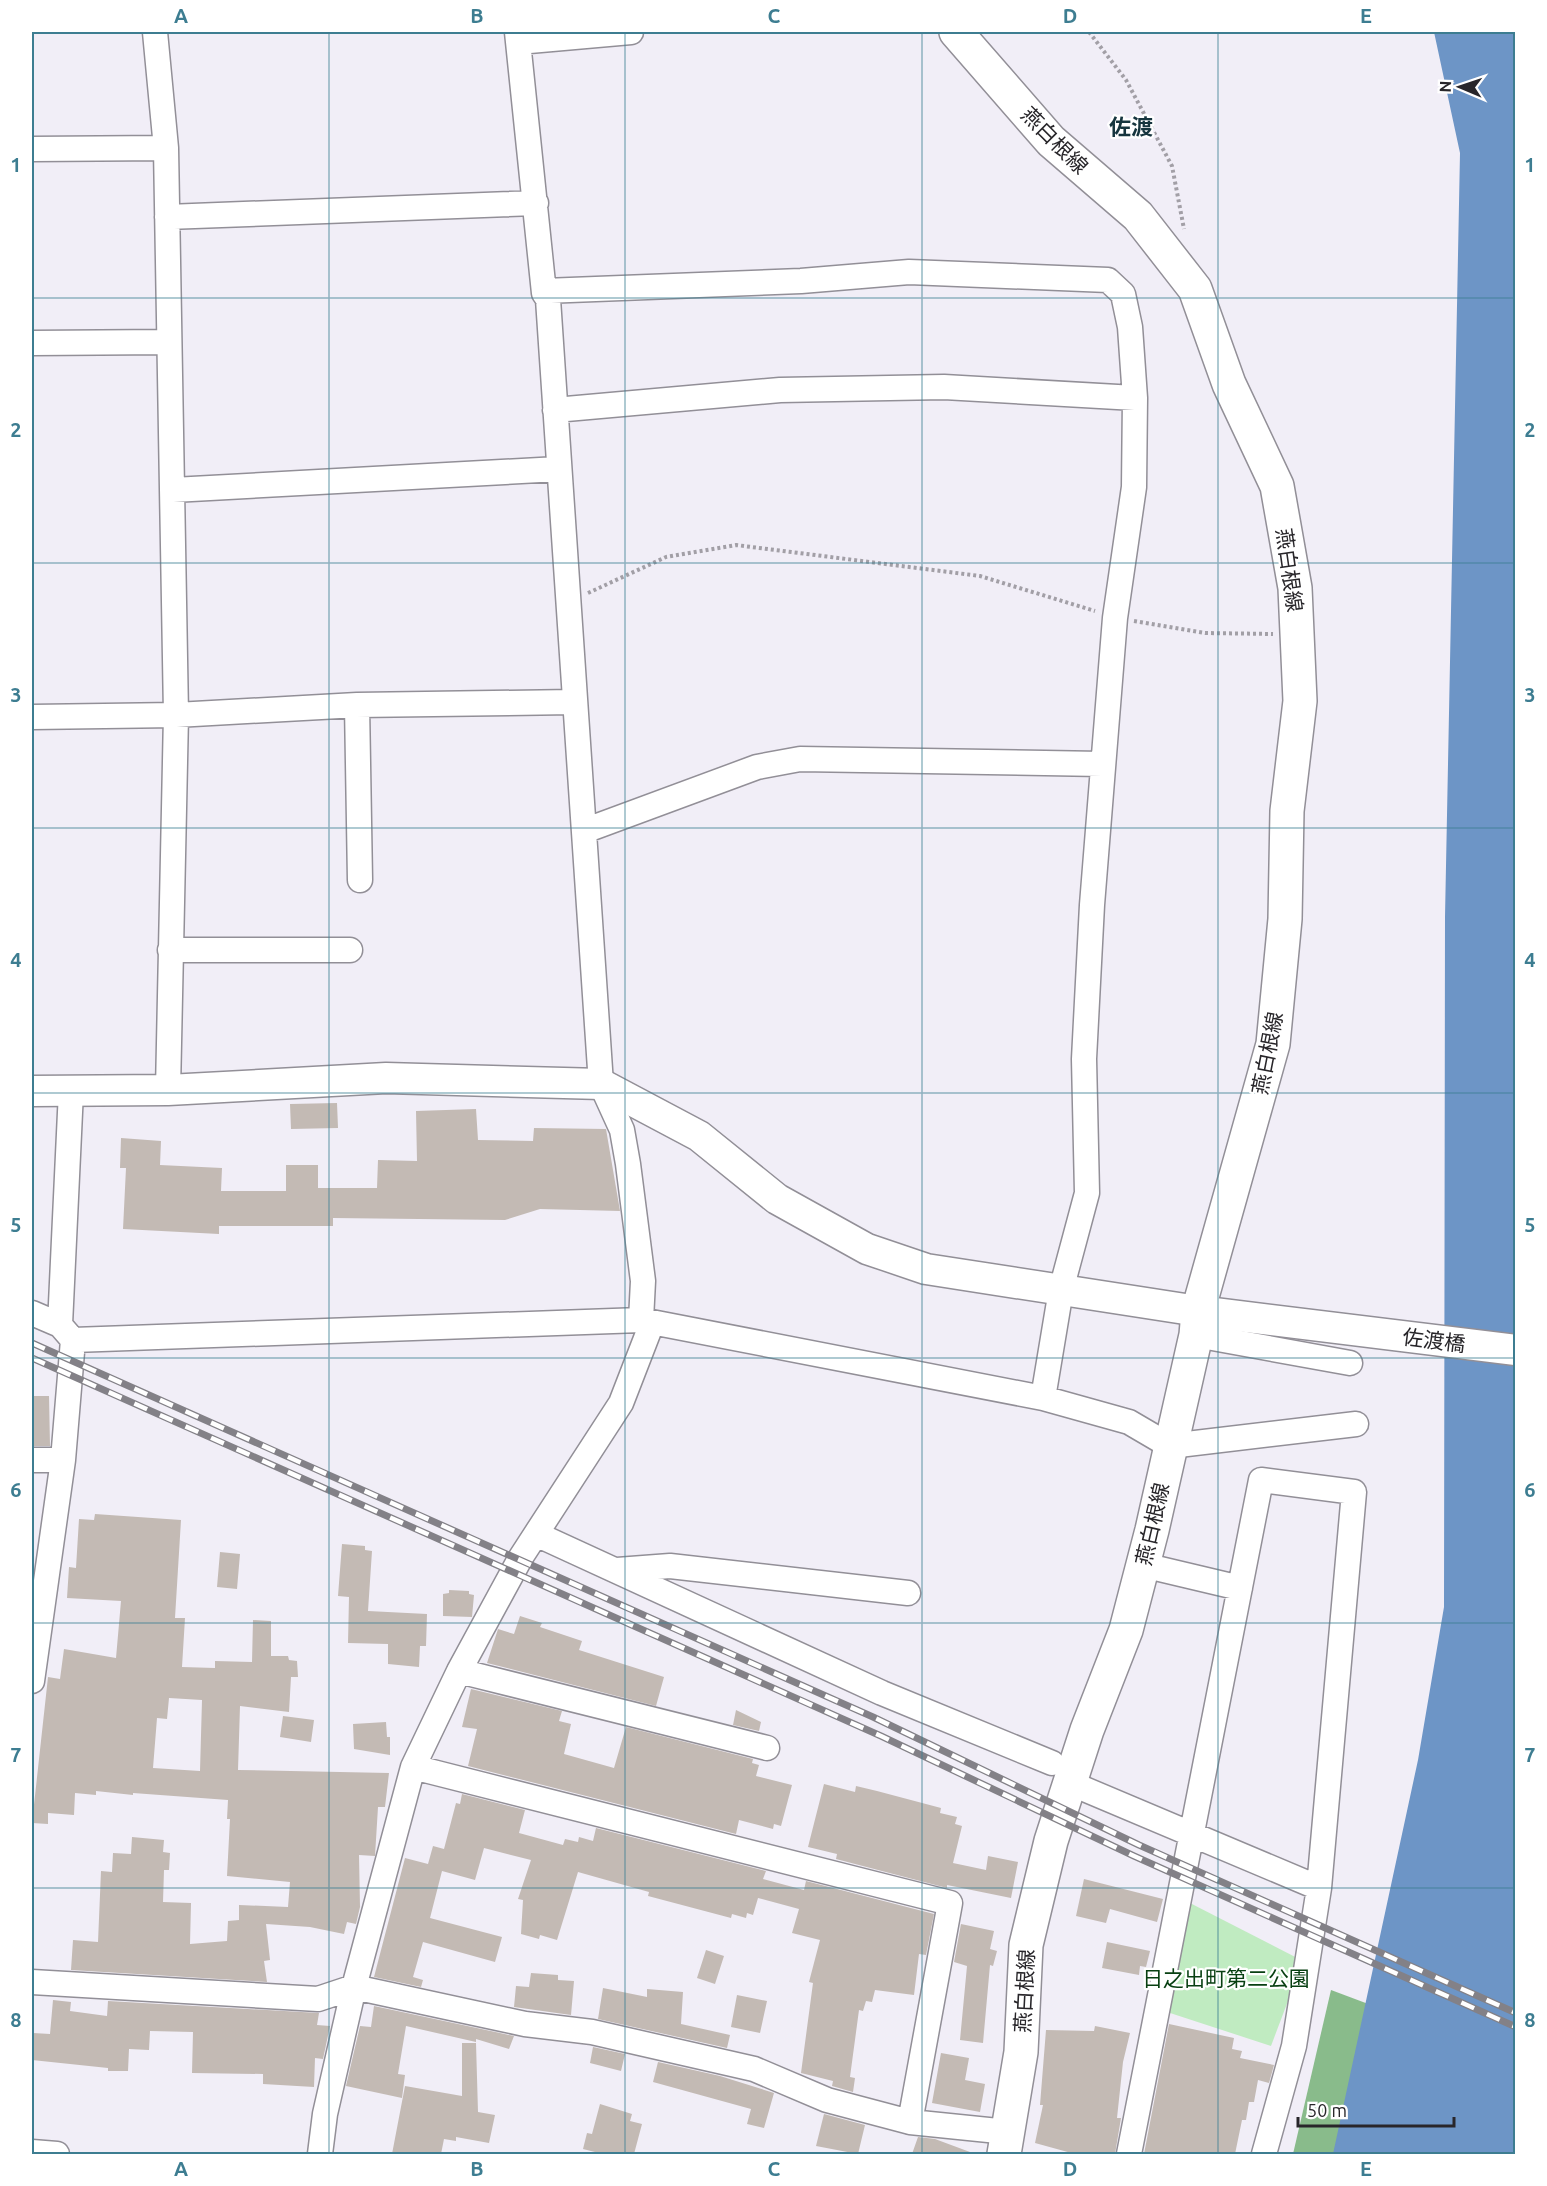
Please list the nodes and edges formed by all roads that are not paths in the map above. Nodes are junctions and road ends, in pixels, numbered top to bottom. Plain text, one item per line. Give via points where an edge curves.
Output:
1 (155, 32) edge
2 (631, 32) edge
3 (956, 32) edge
4 (517, 37) edge
5 (166, 148) junction
6 (32, 149) edge
7 (536, 203) junction
8 (167, 217) junction
9 (544, 291) junction
10 (168, 342) junction
11 (32, 343) edge
12 (1135, 398) junction
13 (555, 410) junction
14 (558, 469) junction
15 (173, 490) junction
16 (573, 702) junction
17 (357, 705) junction
18 (176, 715) junction
19 (32, 717) edge
20 (1102, 764) junction
21 (584, 831) junction
22 (360, 880) dead end
23 (170, 950) junction
24 (350, 950) dead end
25 (601, 1084) junction
26 (70, 1090) junction
27 (168, 1090) junction
28 (32, 1091) edge
29 (1061, 1290) junction
30 (32, 1313) edge
31 (646, 1321) junction
32 (1197, 1323) junction
33 (66, 1333) junction
34 (1515, 1350) edge
35 (1350, 1363) dead end
36 (1043, 1398) junction
37 (1356, 1424) dead end
38 (1170, 1446) junction
39 (32, 1460) edge
40 (63, 1460) junction
41 (536, 1534) junction
42 (1143, 1565) junction
43 (615, 1570) junction
44 (1240, 1588) junction
45 (908, 1593) dead end
46 (459, 1671) junction
47 (32, 1682) edge
48 (767, 1748) dead end
49 (413, 1767) junction
50 (1061, 1773) junction
51 (1193, 1835) junction
52 (1319, 1888) junction
53 (32, 1982) edge
54 (354, 1987) junction
55 (910, 2122) junction
56 (1006, 2143) edge
57 (32, 2152) edge
58 (57, 2154) edge
59 (320, 2154) edge
60 (1130, 2154) edge
61 (1264, 2154) edge

1 - 5 street
2 - 4 street
3 - 32 main road, 燕白根線 via 1051,141 1138,216 1195,289 1229,384 1277,486 1295,588 1300,700 1287,811 1285,919 1273,1044
4 - 7 street
5 - 6 street
5 - 8 street
7 - 8 street
7 - 9 street
8 - 10 street
9 - 12 street via 801,281 909,272 1108,280 1123,294 1130,327
9 - 13 street via 548,299
10 - 11 street
10 - 15 street
12 - 13 street via 944,387 792,390
12 - 20 street via 1134,488 1115,618
13 - 14 street
14 - 15 street
14 - 16 street
15 - 18 street
16 - 17 street
16 - 21 street
17 - 18 street
17 - 22 street
18 - 19 street
18 - 23 street
20 - 21 street via 800,759 757,767
20 - 29 street via 1084,1059 1087,1192
21 - 25 street
23 - 24 street
23 - 27 street
25 - 27 street via 386,1078
25 - 29 street, 佐渡橋 via 699,1136 777,1199 867,1249 927,1269
25 - 31 street via 622,1130
26 - 27 street
26 - 28 street
26 - 33 street
29 - 32 street, 佐渡橋
29 - 36 street
30 - 33 street
31 - 33 street
31 - 36 street
31 - 41 street via 621,1403
32 - 34 street, 佐渡橋 via 1352,1330
32 - 35 street
32 - 38 main road, 燕白根線
33 - 40 street
36 - 38 street via 1129,1422
37 - 38 street
38 - 42 main road, 燕白根線
39 - 40 street
40 - 47 street
41 - 43 street
41 - 46 street
42 - 44 street
42 - 50 main road, 燕白根線 via 1126,1630
43 - 45 street via 670,1566
43 - 50 street
44 - 51 street
44 - 52 street via 1261,1480 1354,1492
46 - 48 street
46 - 49 street
49 - 54 street
49 - 55 street via 950,1904
50 - 51 street
50 - 56 main road, 燕白根線 via 1051,1841 1026,1945 1021,2052
51 - 52 street
51 - 60 street
52 - 61 street via 1294,2046
53 - 54 street via 318,1999
54 - 55 street via 525,2024 592,2032 754,2069 827,2100
54 - 59 street via 325,2114
55 - 56 street
57 - 58 street

